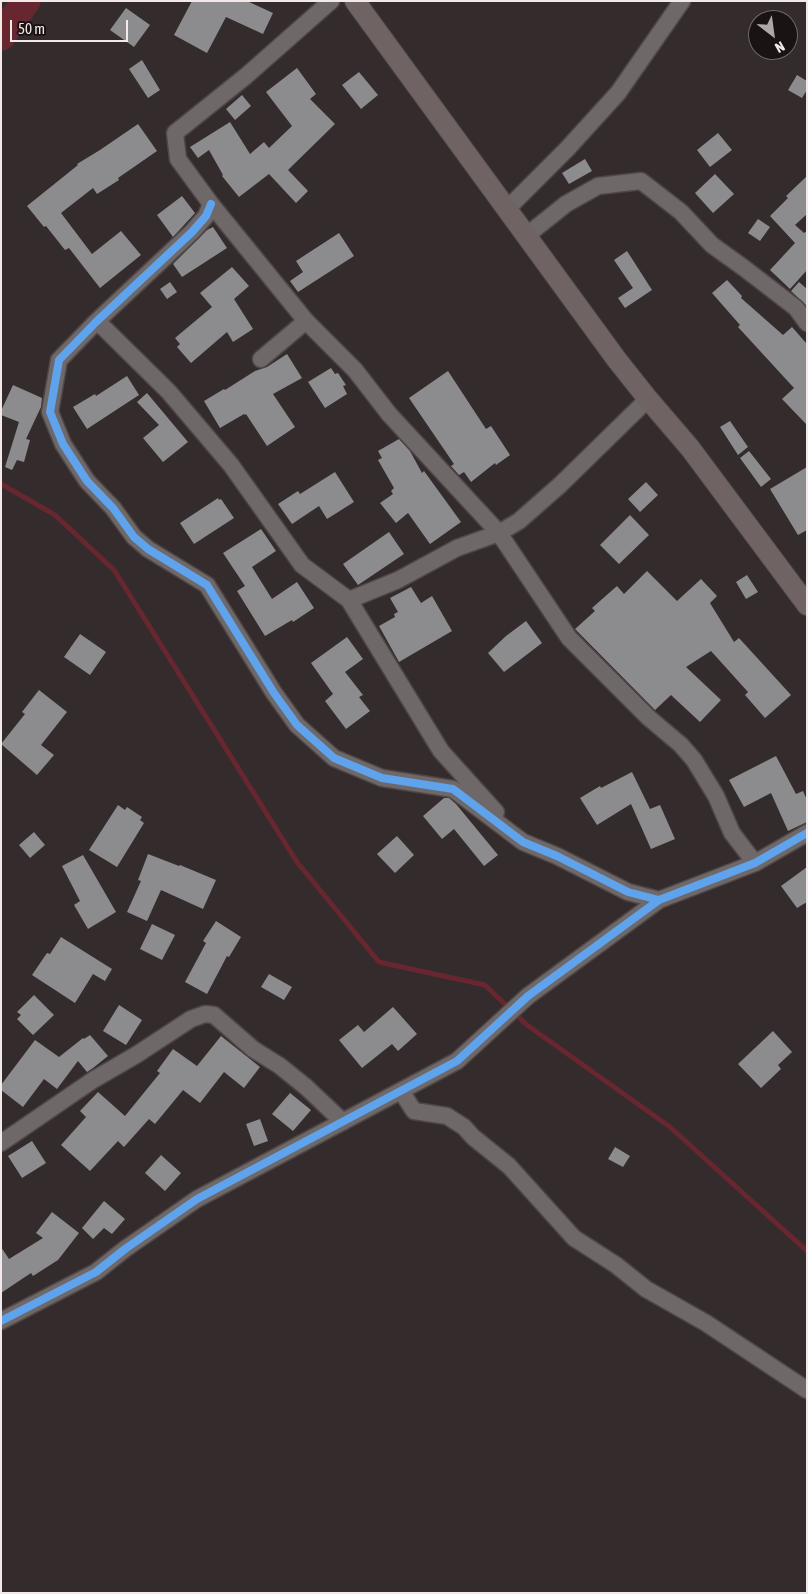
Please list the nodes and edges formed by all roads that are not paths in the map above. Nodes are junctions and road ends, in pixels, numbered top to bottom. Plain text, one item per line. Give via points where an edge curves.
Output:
1 (331, 1) edge
2 (355, 1) edge
3 (682, 1) edge
4 (211, 204) junction
5 (506, 210) junction
6 (526, 236) junction
7 (97, 321) junction
8 (306, 321) junction
9 (807, 323) edge
10 (261, 359) dead end
11 (648, 399) junction
12 (499, 533) junction
13 (349, 600) junction
14 (807, 605) edge
15 (807, 833) edge
16 (522, 842) junction
17 (755, 863) junction
18 (659, 900) junction
19 (401, 1091) junction
20 (342, 1122) junction
21 (1, 1143) edge
22 (1, 1321) edge
23 (807, 1390) edge

1 - 4 street via 175,133 178,159
2 - 5 main road
3 - 5 street via 618,93
4 - 7 street via 206,216 192,232
4 - 8 street
5 - 6 main road
6 - 9 street via 566,204 598,186 641,181 681,212 712,245 796,308
6 - 11 main road
7 - 13 street via 169,392 224,458 302,565
7 - 16 street via 59,360 50,412 63,444 87,481 113,508 134,537 207,585 297,725 334,758 382,778 453,789
8 - 10 street
8 - 12 street via 355,370 390,414
11 - 12 street via 560,485 519,521
11 - 14 main road via 690,448
12 - 13 street via 456,548 398,580
12 - 17 street via 569,638 694,760 716,796 732,833
13 - 16 street via 441,751
15 - 17 street
16 - 18 street via 628,892
17 - 18 street
18 - 19 street via 528,996 457,1061
19 - 20 street
19 - 23 street via 414,1110 447,1116 464,1127 509,1166 574,1238 646,1289 706,1323
20 - 21 street via 280,1066 253,1049 214,1015 205,1014 191,1019 93,1080
20 - 22 street via 197,1198 96,1272

